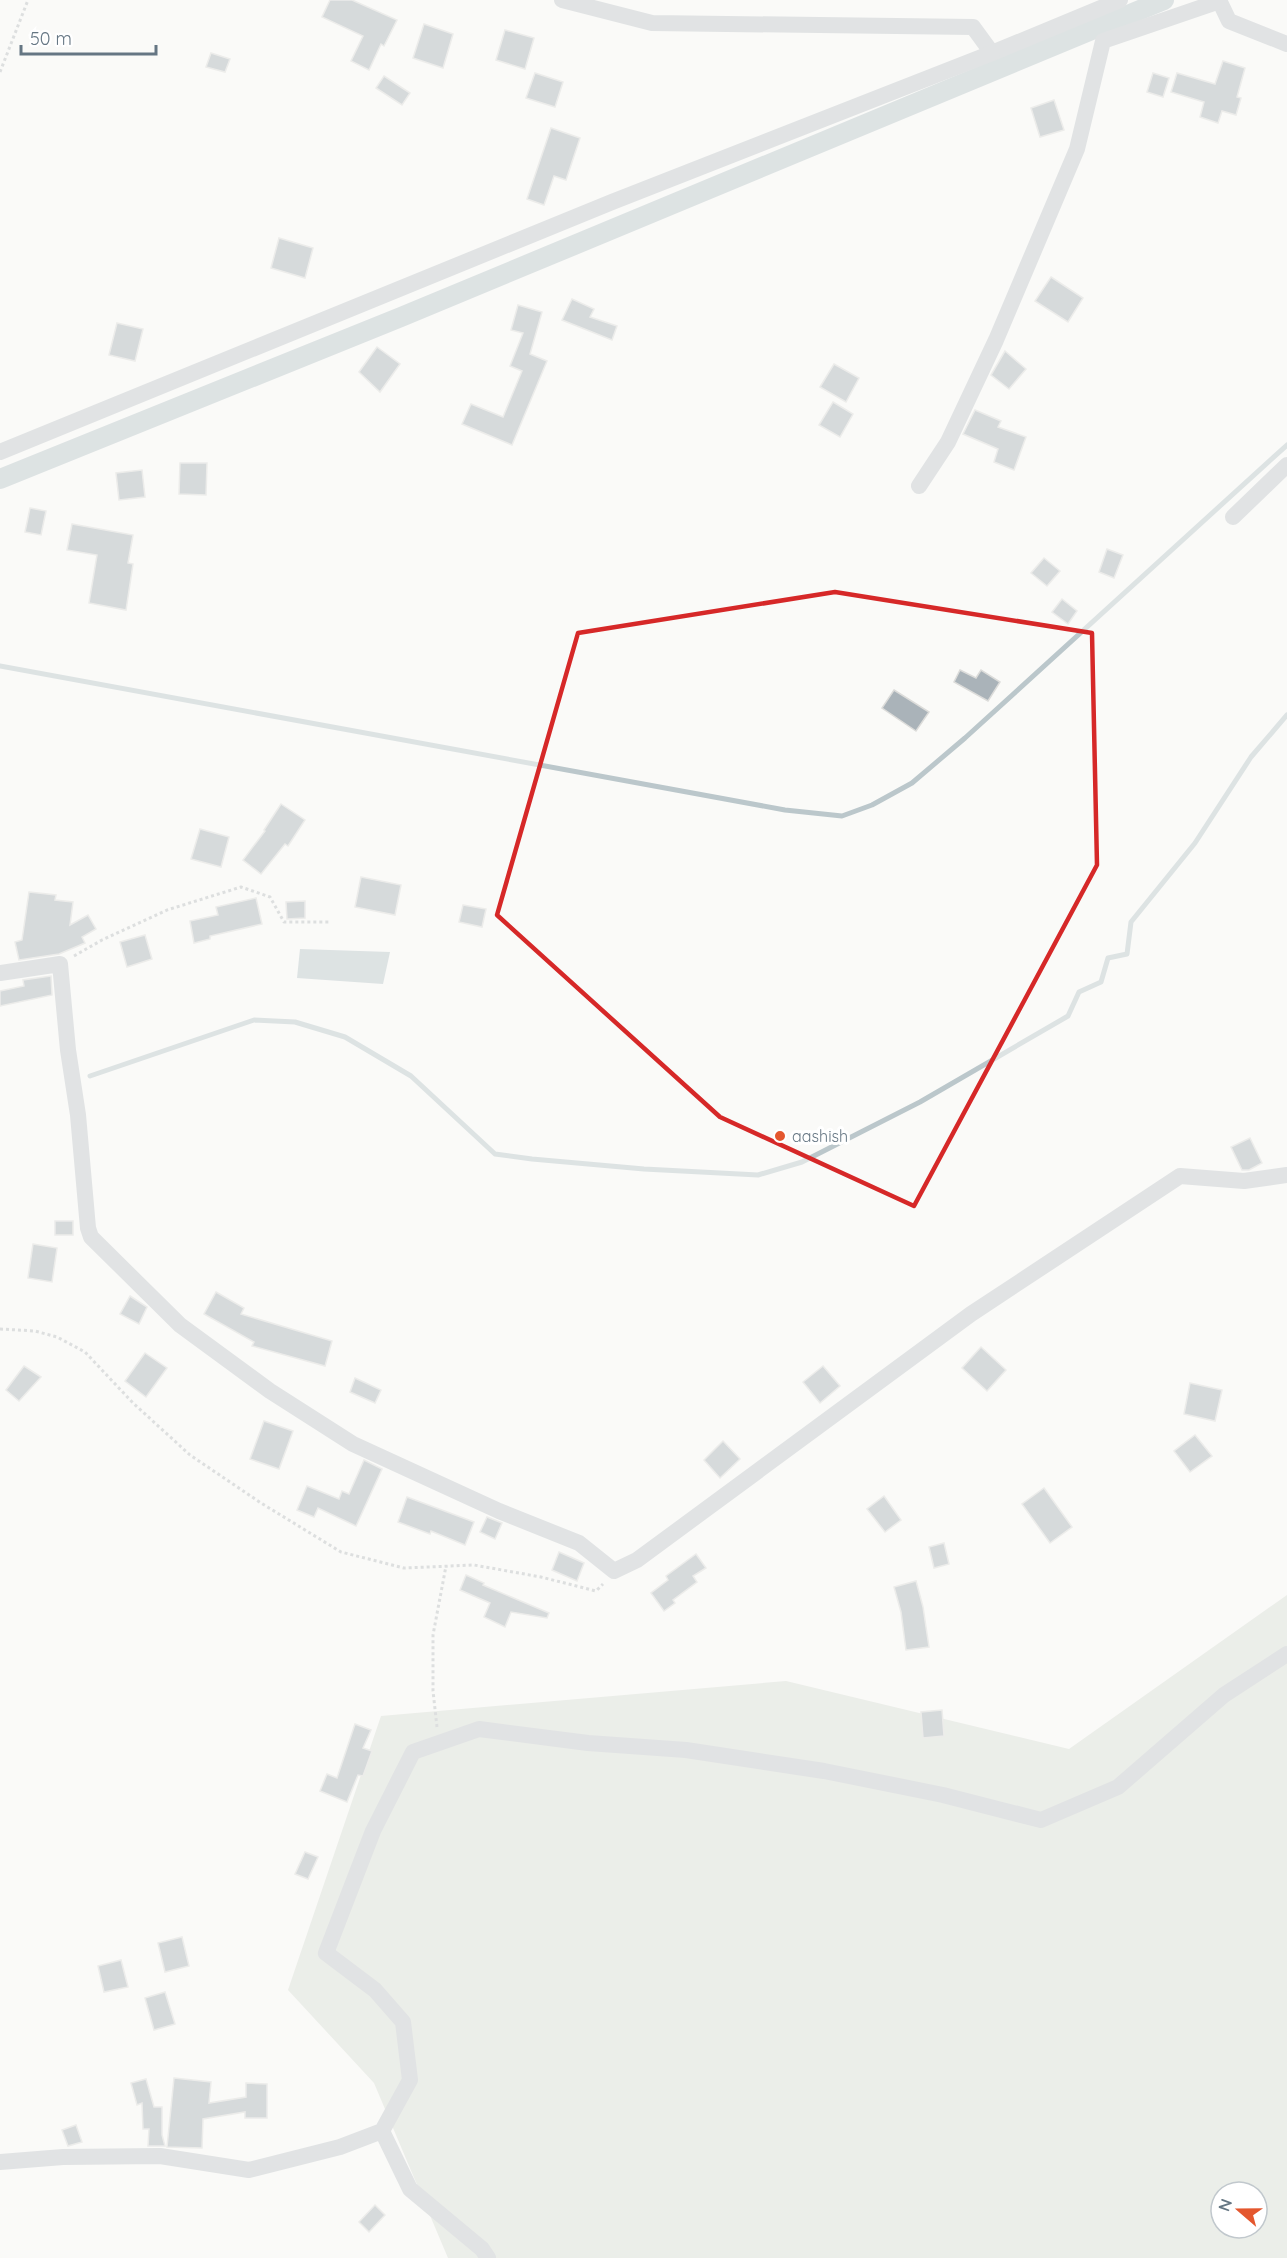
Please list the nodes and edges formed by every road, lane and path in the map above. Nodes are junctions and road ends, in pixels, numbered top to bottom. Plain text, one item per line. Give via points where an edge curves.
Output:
1 (28, 0) edge
2 (562, 0) edge
3 (1120, 0) edge
4 (1220, 0) edge
5 (1287, 44) edge
6 (992, 53) junction
7 (0, 72) edge
8 (0, 452) edge
9 (1287, 465) edge
10 (919, 486) dead end
11 (1233, 517) dead end
12 (330, 922) dead end
13 (60, 964) junction
14 (0, 973) edge
15 (1287, 1175) edge
16 (0, 1329) edge
17 (446, 1566) junction
18 (614, 1571) junction
19 (1287, 1654) edge
20 (438, 1743) junction
21 (382, 2131) junction
22 (0, 2162) edge
23 (488, 2258) edge

1 - 7 path
2 - 6 street via 652,23 974,27
3 - 6 street
4 - 5 street via 1228,21
4 - 10 street via 1103,41 1077,149 996,340 948,442
6 - 8 street via 602,206
9 - 11 street
12 - 13 path via 284,922 270,897 241,887 167,910
13 - 14 street
13 - 18 street via 91,1237 180,1325 270,1391 353,1444 579,1543
15 - 18 street via 1245,1181 1180,1176 970,1314 637,1560
16 - 17 path via 57,1336 85,1352 190,1455 341,1552 404,1568
17 - 18 path via 474,1565 596,1591
17 - 20 path via 434,1635 433,1690
19 - 20 street via 1224,1695 1118,1787 1041,1820 824,1771 686,1750 479,1729
20 - 21 street via 413,1752 373,1831 326,1953 375,1990 403,2022 410,2080
21 - 22 street via 340,2147 249,2170 160,2156
21 - 23 street via 410,2189

